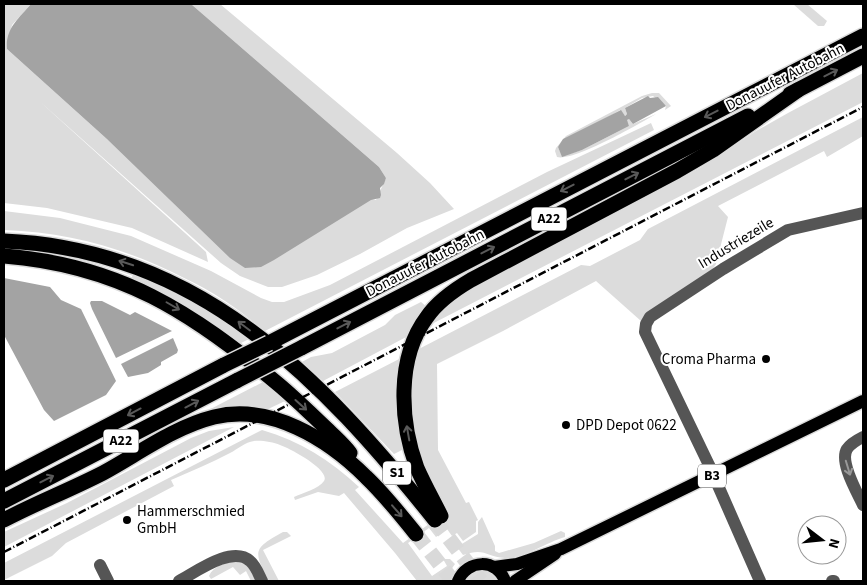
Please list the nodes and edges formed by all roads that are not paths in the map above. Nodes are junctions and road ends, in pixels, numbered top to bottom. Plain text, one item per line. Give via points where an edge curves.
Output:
1 (863, 36) edge
2 (863, 56) edge
3 (798, 90) junction
4 (863, 213) edge
5 (4, 241) edge
6 (4, 256) edge
7 (863, 401) edge
8 (863, 437) edge
9 (48, 457) junction
10 (4, 468) edge
11 (713, 476) junction
12 (366, 477) junction
13 (4, 480) edge
14 (4, 501) edge
15 (863, 505) edge
16 (4, 520) edge
17 (416, 534) tunnel mouth
18 (561, 549) junction
19 (100, 565) dead end
20 (494, 567) junction
21 (108, 581) edge
22 (178, 581) edge
23 (262, 581) edge
24 (458, 581) edge
25 (505, 581) edge
26 (515, 581) edge
27 (760, 581) edge

1 -> 9 highway, Donauufer Autobahn / A22, bridge
3 -> 2 highway, Donauufer Autobahn / A22
3 - 5 highway, S1 via 713,150 677,171 471,280 444,298 426,317 409,357 405,405 409,439 438,518 358,429 305,377 226,313 156,274 108,257 54,245
14 -> 3 highway, Donauufer Autobahn / A22, bridge
4 - 11 street, Industriezeile via 788,230 650,317 646,324 645,332
6 -> 12 highway via 82,269 129,285 177,309 224,340 284,390 348,450
7 - 11 main road, B3
8 -> 15 street via 846,450 845,461
9 - 10 highway
9 - 13 highway, Donauufer Autobahn / A22
11 - 18 main road, B3
11 - 27 street
12 - 16 highway, S1 via 334,449 301,430 253,414 215,416
12 -> 17 highway, S1
18 - 20 main road, B3 via 511,566
18 - 26 main road, B3
19 - 21 street
20 - 24 main road, B3 via 473,565 462,573
20 - 25 main road
22 - 23 street via 235,555 253,563

